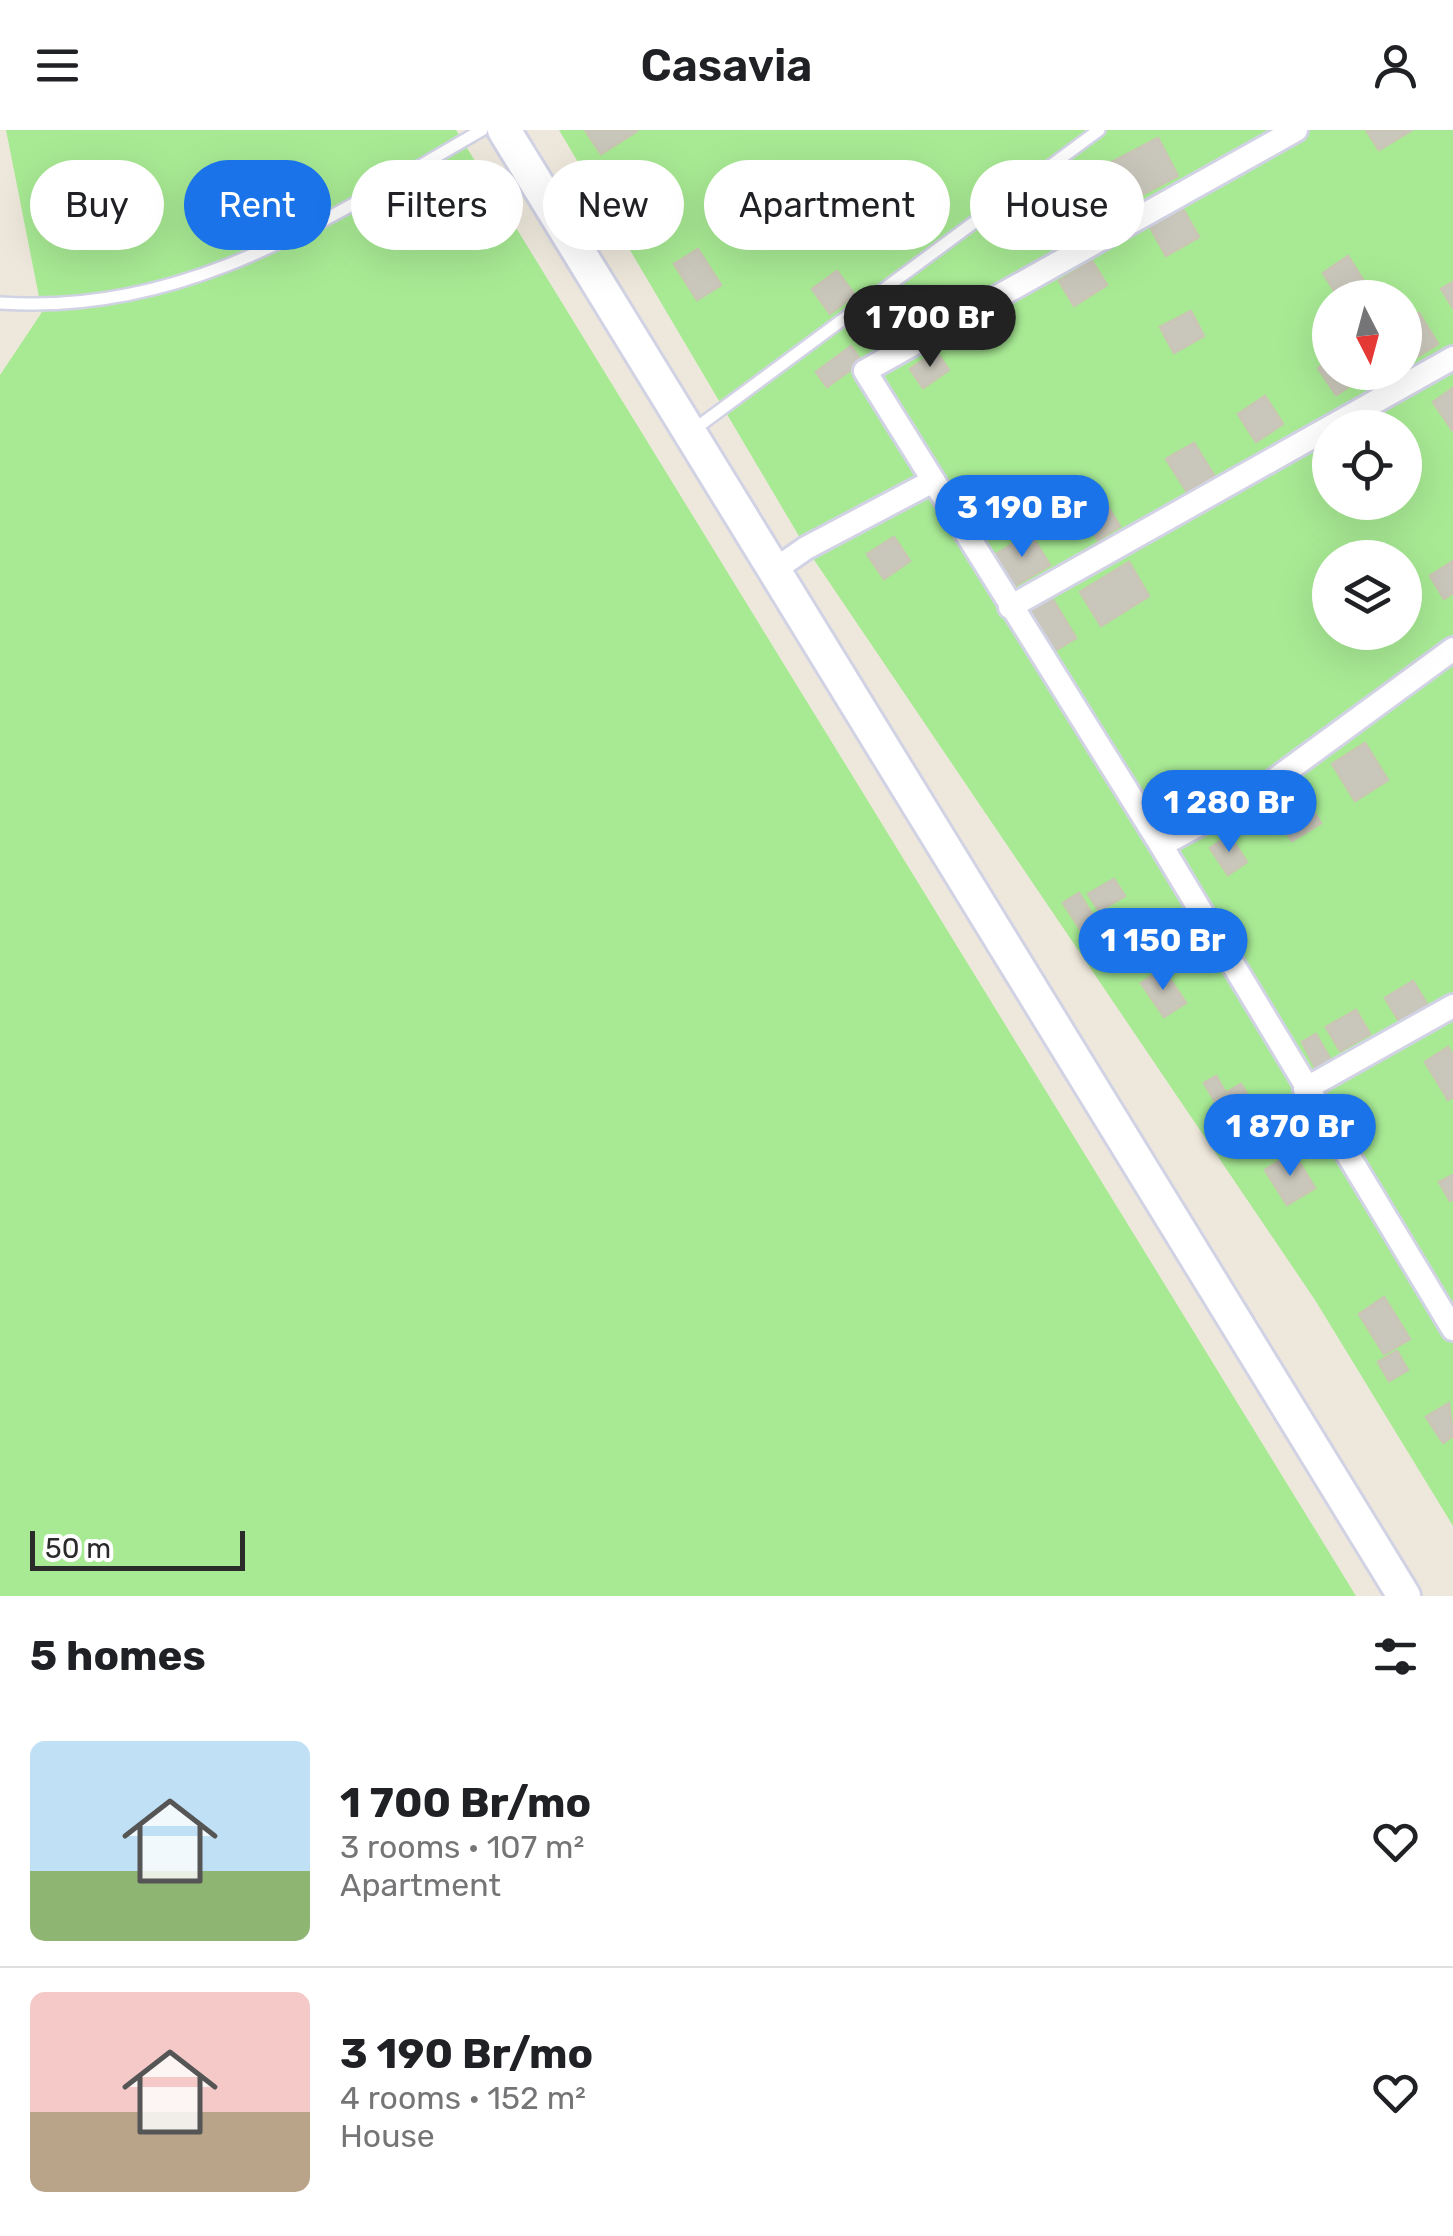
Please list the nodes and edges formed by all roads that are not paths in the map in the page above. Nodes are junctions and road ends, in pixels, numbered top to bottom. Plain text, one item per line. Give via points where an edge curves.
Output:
1 (482, 130) edge
2 (504, 130) edge
3 (1100, 130) edge
4 (1296, 130) edge
5 (0, 303) edge
6 (1453, 358) edge
7 (688, 434) junction
8 (932, 482) junction
9 (774, 571) junction
10 (1010, 607) junction
11 (1453, 650) edge
12 (1161, 845) junction
13 (1453, 1006) edge
14 (1305, 1089) junction
15 (1453, 1329) edge
16 (1404, 1596) edge

1 - 5 lane via 283,244 152,293
2 - 7 street
3 - 7 lane
4 - 8 street via 865,371
6 - 10 street
7 - 9 street
8 - 9 street
8 - 10 street
9 - 16 street
10 - 12 street
11 - 12 street via 1254,796
12 - 14 street
13 - 14 street
14 - 15 street

